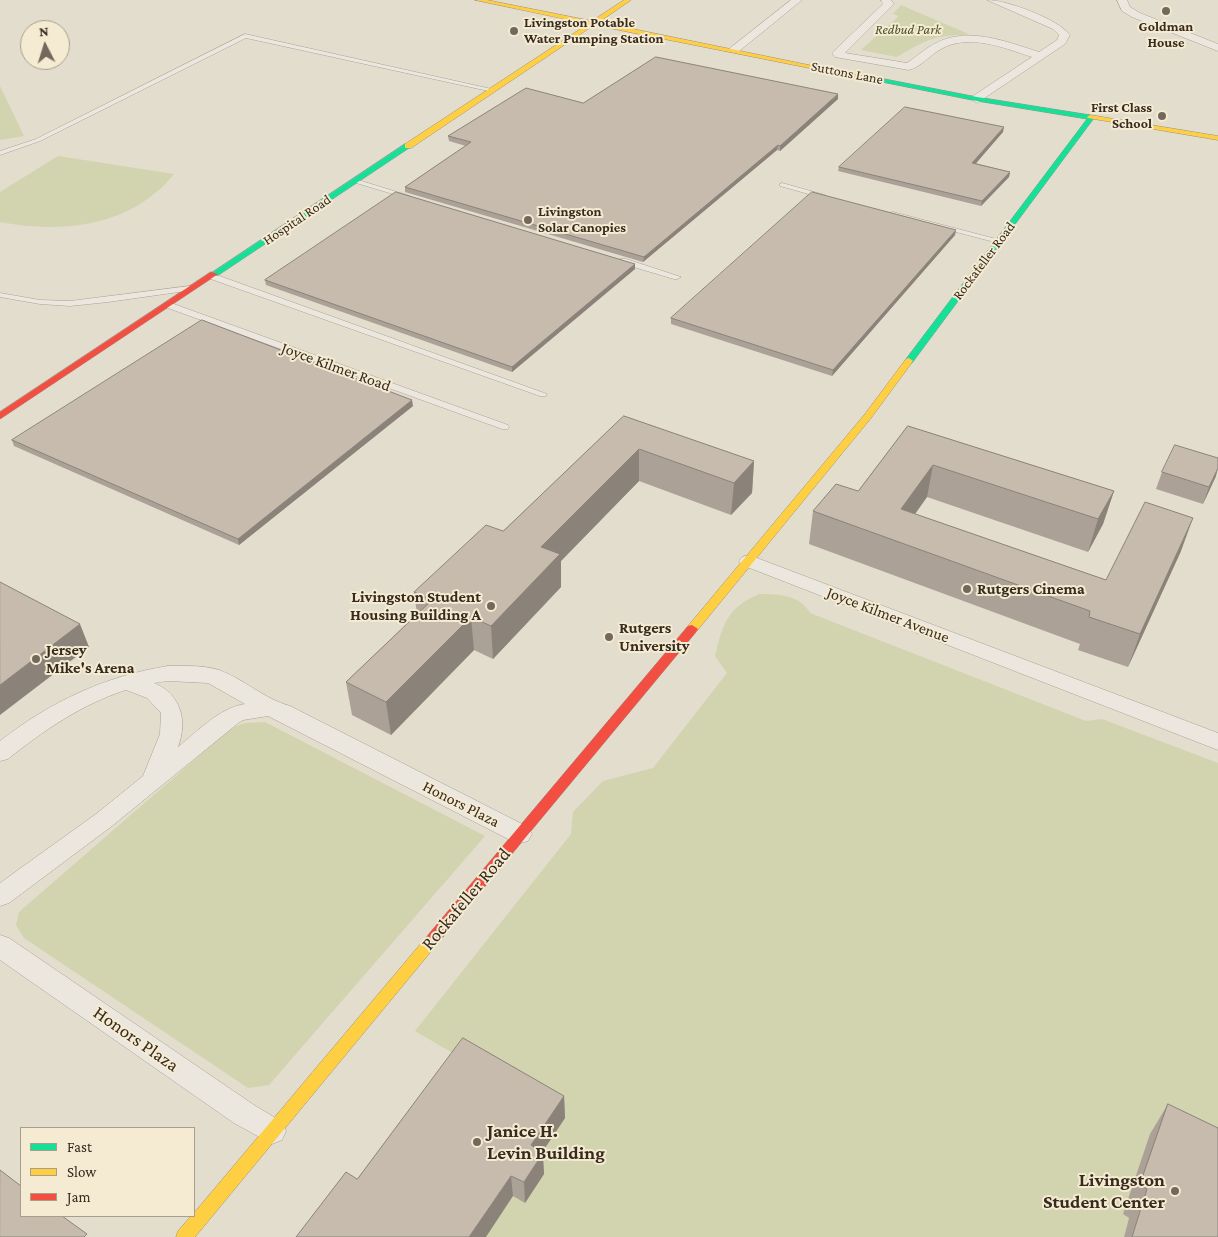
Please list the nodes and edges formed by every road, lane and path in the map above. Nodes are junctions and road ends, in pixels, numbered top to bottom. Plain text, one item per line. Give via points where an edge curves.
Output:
1 (478, 0) edge
2 (628, 0) edge
3 (797, 0) edge
4 (886, 0) edge
5 (992, 0) edge
6 (1122, 0) edge
7 (593, 23) junction
8 (1218, 48) edge
9 (734, 50) junction
10 (1041, 56) junction
11 (492, 90) junction
12 (977, 99) junction
13 (1090, 118) junction
14 (1218, 138) edge
15 (0, 153) edge
16 (355, 181) junction
17 (782, 185) dead end
18 (830, 197) edge
19 (417, 200) edge
20 (886, 212) edge
21 (998, 241) junction
22 (614, 258) edge
23 (211, 276) junction
24 (677, 277) dead end
25 (194, 288) junction
26 (0, 295) edge
27 (168, 305) junction
28 (543, 394) dead end
29 (0, 416) edge
30 (505, 427) dead end
31 (749, 561) junction
32 (126, 682) junction
33 (267, 708) junction
34 (1218, 742) edge
35 (0, 753) edge
36 (152, 781) junction
37 (520, 834) junction
38 (0, 896) edge
39 (0, 946) edge
40 (272, 1131) junction
41 (184, 1237) edge

1 - 7 street, Suttons Lane
2 - 7 street, Hospital Road
3 - 9 street
4 - 10 street via 889,4 839,55 909,67 936,47 965,39
5 - 10 street via 1062,31 1065,35 1061,42
6 - 8 street via 1126,9 1136,15
7 - 9 street, Suttons Lane
7 - 11 street, Hospital Road
9 - 12 street, Suttons Lane
10 - 12 street
11 - 15 lane via 245,36 38,140
11 - 16 street, Hospital Road
12 - 13 street, Suttons Lane
13 - 14 street, Suttons Lane
13 - 21 street, Rockafeller Road
16 - 19 lane
16 - 23 street, Hospital Road
17 - 18 lane
20 - 21 lane
21 - 31 street, Rockafeller Road via 877,403
22 - 24 lane
23 - 25 street, Hospital Road
23 - 28 lane
25 - 26 lane via 79,303 20,300
25 - 27 street, Hospital Road
27 - 29 street, Hospital Road
27 - 30 lane, Joyce Kilmer Road
31 - 34 street, Joyce Kilmer Avenue
31 - 37 street, Rockafeller Road
32 - 33 street, Honors Plaza via 173,672 214,676
32 - 35 street, Honors Plaza via 70,704 28,730
32 - 36 street via 158,694 170,707 174,723 171,739
33 - 36 street via 229,718
33 - 37 street, Honors Plaza via 282,712
36 - 38 street
37 - 40 street, Rockafeller Road
39 - 40 street, Honors Plaza
40 - 41 street, Rockafeller Road

